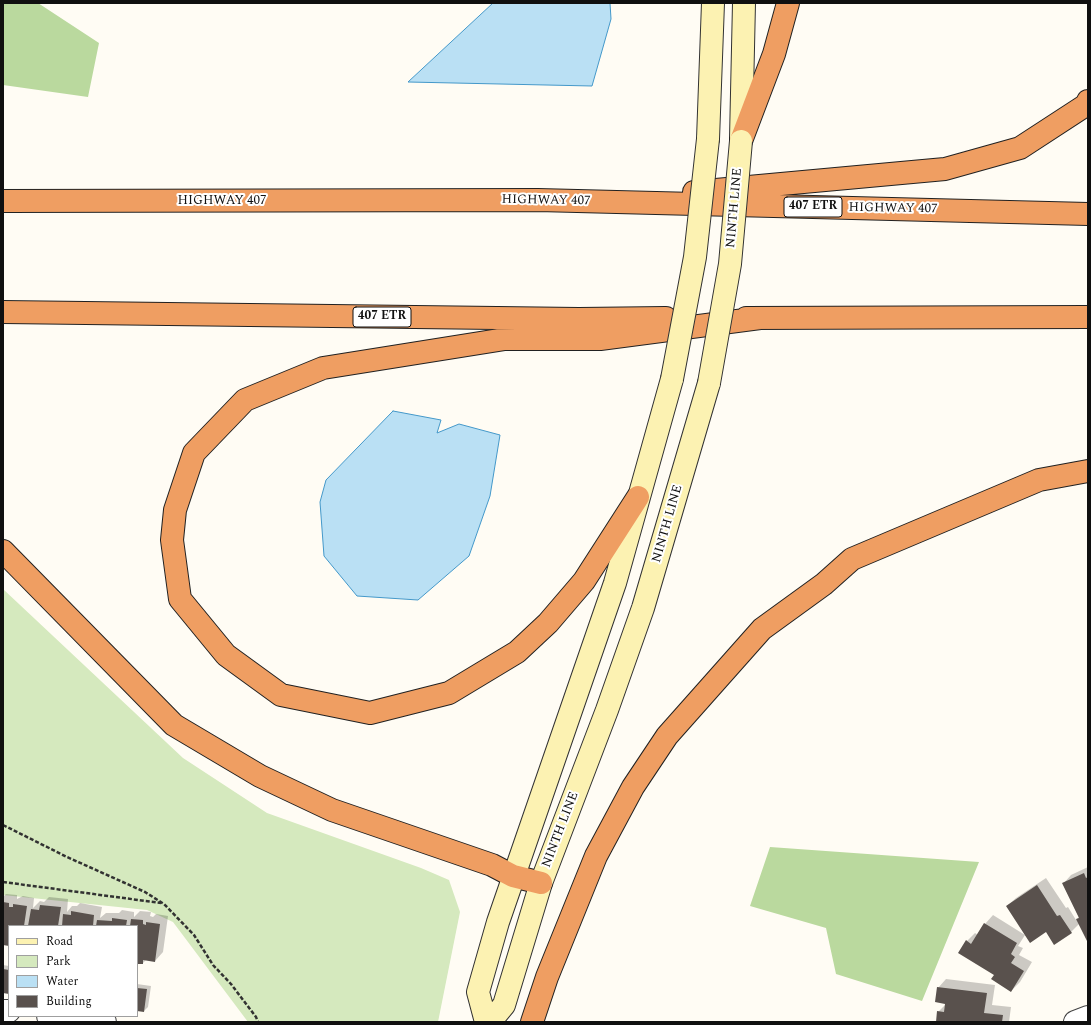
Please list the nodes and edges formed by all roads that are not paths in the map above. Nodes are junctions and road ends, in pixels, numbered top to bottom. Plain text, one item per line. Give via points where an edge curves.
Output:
1 (713, 3) edge
2 (744, 3) edge
3 (788, 3) edge
4 (1088, 101) edge
5 (741, 141) junction
6 (538, 200) junction
7 (3, 201) edge
8 (1088, 214) edge
9 (3, 312) edge
10 (1088, 317) edge
11 (760, 318) junction
12 (1088, 471) edge
13 (638, 497) junction
14 (3, 551) edge
15 (513, 876) junction
16 (541, 883) junction
17 (58, 1017) edge
18 (1088, 1017) edge
19 (105, 1022) edge
20 (486, 1022) edge
21 (490, 1022) edge
22 (532, 1022) edge
23 (1075, 1022) edge

1 - 13 main road, bridge via 708,139 695,258 672,379
2 - 5 main road, NINTH LINE
3 - 5 highway via 774,54
4 - 6 highway via 1086,105 1020,148 946,169 634,198
5 - 16 main road, NINTH LINE, bridge via 730,264 709,383 643,608
6 - 7 highway, HIGHWAY 407 / 407 ETR
6 - 8 highway, HIGHWAY 407 / 407 ETR
9 - 11 highway, 407 ETR via 578,319
10 - 11 highway, 407 ETR
11 - 13 highway via 600,339 498,340 323,368 245,400 194,453 175,510 172,540 180,599 226,655 281,695 370,713 449,693 517,652 548,623 584,581
12 - 22 highway via 1039,480 852,559 824,584 762,629 667,736 633,787 596,856 547,977
13 - 15 main road via 615,583
14 - 15 highway via 174,725 260,776 332,810 492,865
15 - 16 highway
15 - 20 main road via 478,992
16 - 21 main road, NINTH LINE via 504,1005
17 - 19 street
18 - 23 street

